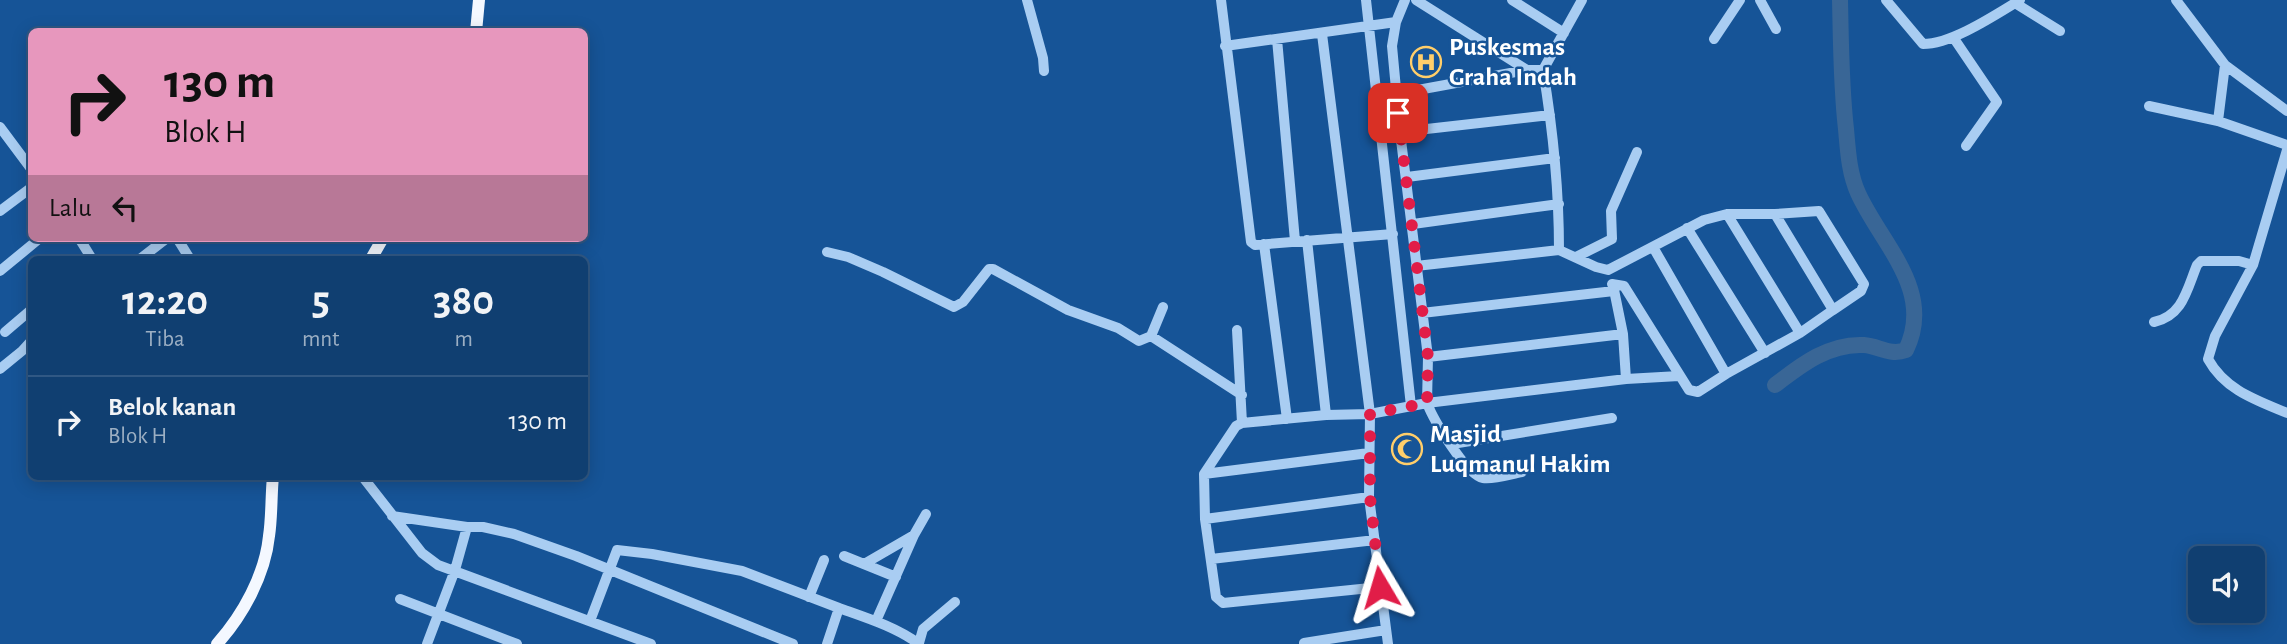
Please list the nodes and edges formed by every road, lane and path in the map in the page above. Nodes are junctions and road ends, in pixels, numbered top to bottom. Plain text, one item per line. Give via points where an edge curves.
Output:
1 (480, 0) edge
2 (1027, 0) edge
3 (1221, 0) edge
4 (1366, 0) edge
5 (1405, 0) edge
6 (1416, 0) edge
7 (1582, 0) edge
8 (1740, 0) edge
9 (1760, 0) edge
10 (1886, 0) edge
11 (2176, 0) edge
12 (1520, 2) edge
13 (2018, 2) edge
14 (1396, 22) junction
15 (1370, 26) junction
16 (476, 28) edge
17 (1776, 29) dead end
18 (2060, 31) dead end
19 (1564, 33) junction
20 (1322, 34) junction
21 (1953, 37) junction
22 (1277, 39) junction
23 (1714, 39) dead end
24 (1225, 46) junction
25 (2225, 65) junction
26 (1527, 69) junction
27 (1542, 70) junction
28 (1044, 71) dead end
29 (1396, 93) junction
30 (2149, 106) dead end
31 (2287, 111) edge
32 (1550, 116) junction
33 (2218, 121) junction
34 (0, 127) edge
35 (1400, 132) junction
36 (1966, 146) dead end
37 (2287, 148) edge
38 (1637, 152) dead end
39 (1555, 158) junction
40 (28, 165) edge
41 (1407, 177) junction
42 (28, 190) edge
43 (1559, 204) junction
44 (0, 211) edge
45 (1727, 214) junction
46 (1775, 215) junction
47 (1413, 224) junction
48 (1687, 228) junction
49 (1393, 234) junction
50 (1349, 238) junction
51 (1307, 240) junction
52 (1295, 241) junction
53 (35, 242) edge
54 (162, 242) edge
55 (1264, 244) junction
56 (1653, 247) junction
57 (1559, 250) junction
58 (827, 252) dead end
59 (145, 256) edge
60 (1576, 257) junction
61 (2253, 265) junction
62 (1416, 266) junction
63 (1608, 270) junction
64 (0, 271) edge
65 (1613, 287) junction
66 (1163, 307) dead end
67 (1833, 310) junction
68 (28, 312) edge
69 (1422, 313) junction
70 (2154, 322) dead end
71 (1237, 330) dead end
72 (5, 332) dead end
73 (1800, 333) junction
74 (1623, 334) junction
75 (1151, 336) junction
76 (28, 344) edge
77 (1765, 353) junction
78 (1428, 357) junction
79 (0, 369) edge
80 (1726, 374) junction
81 (1679, 376) junction
82 (1626, 379) junction
83 (1242, 395) junction
84 (1427, 403) junction
85 (1411, 406) junction
86 (2287, 413) edge
87 (1370, 414) junction
88 (1326, 415) junction
89 (1612, 418) dead end
90 (1287, 419) junction
91 (1242, 423) junction
92 (1452, 444) junction
93 (1369, 453) junction
94 (1522, 472) dead end
95 (1204, 474) junction
96 (273, 480) edge
97 (365, 480) edge
98 (1370, 497) junction
99 (926, 514) dead end
100 (392, 516) junction
101 (1205, 519) junction
102 (467, 527) junction
103 (914, 535) junction
104 (1375, 540) junction
105 (844, 556) dead end
106 (1211, 559) junction
107 (824, 560) dead end
108 (864, 564) junction
109 (455, 570) junction
110 (609, 571) junction
111 (896, 577) junction
112 (1380, 587) junction
113 (809, 597) junction
114 (400, 599) dead end
115 (955, 602) dead end
116 (839, 608) junction
117 (439, 613) junction
118 (590, 621) junction
119 (876, 621) junction
120 (1386, 630) junction
121 (626, 639) edge
122 (1304, 643) edge
123 (217, 644) edge
124 (427, 644) edge
125 (517, 644) edge
126 (651, 644) edge
127 (793, 644) edge
128 (827, 644) edge
129 (919, 644) edge
130 (1388, 644) edge

1 - 16 main road
2 - 28 street
3 - 24 street
4 - 15 street
5 - 14 street
6 - 26 street
7 - 19 street
8 - 23 street
9 - 17 street
10 - 21 street via 1923,44
11 - 25 street
12 - 19 street
13 - 18 street
13 - 21 street
14 - 15 street
14 - 29 street via 1392,46
15 - 20 street
15 - 49 street
19 - 27 street
20 - 22 street
20 - 50 street
21 - 36 street via 1997,102
22 - 24 street
22 - 52 street
24 - 55 street via 1249,239 1255,245
25 - 31 street
25 - 33 street
26 - 27 street
26 - 29 street
27 - 32 street
29 - 35 street
30 - 33 street
32 - 35 street
32 - 39 street
33 - 37 street
34 - 40 street
35 - 41 street
37 - 61 street
38 - 60 street via 1611,211 1612,239
39 - 41 street
39 - 43 street
41 - 47 street
42 - 44 street
43 - 47 street
43 - 57 street
45 - 46 street
45 - 48 street
45 - 73 street
46 - 67 street
46 - 67 street via 1819,211 1864,284
47 - 62 street
48 - 56 street
48 - 77 street
49 - 50 street
49 - 85 street
50 - 51 street
50 - 87 street
51 - 52 street
51 - 88 street
52 - 55 street
53 - 64 street
54 - 59 street
55 - 90 street
56 - 63 street
56 - 80 street
57 - 60 street
57 - 62 street
58 - 75 street via 883,272 954,307 993,269 1068,310 1118,328 1139,341
60 - 63 street
61 - 70 street via 2202,261 2179,308
61 - 86 street via 2215,336 2208,359 2238,392
62 - 69 street
63 - 65 street
65 - 69 street
65 - 74 street
65 - 81 street via 1624,286
66 - 75 street
67 - 73 street
68 - 72 street
69 - 78 street
71 - 83 street
73 - 77 street
74 - 78 street
74 - 82 street
75 - 83 street
76 - 79 street
77 - 80 street
78 - 84 street
80 - 81 street via 1694,392
81 - 82 street
82 - 84 street
83 - 91 street
84 - 85 street
84 - 92 street
85 - 87 street
87 - 88 street
87 - 93 street
88 - 90 street
89 - 92 street
90 - 91 street
91 - 95 street via 1230,433
92 - 94 street via 1467,468 1483,478
93 - 95 street
93 - 98 street
95 - 101 street
96 - 123 main road via 263,565 231,629
97 - 100 street
98 - 101 street
98 - 104 street
99 - 103 street
100 - 102 street
100 - 109 street via 422,553
101 - 106 street
102 - 109 street
102 - 110 street via 514,534
103 - 108 street
103 - 111 street
104 - 106 street
104 - 112 street
105 - 108 street
106 - 112 street via 1216,597 1223,603
107 - 113 street
108 - 111 street
109 - 117 street
109 - 118 street
110 - 113 street via 617,550 652,554 742,571
110 - 118 street
110 - 127 street
111 - 119 street
112 - 120 street
113 - 116 street
114 - 117 street
115 - 129 street via 922,629
116 - 119 street
116 - 128 street
117 - 124 street
117 - 125 street
118 - 121 street
119 - 129 street
120 - 122 street
120 - 130 street
121 - 126 street

